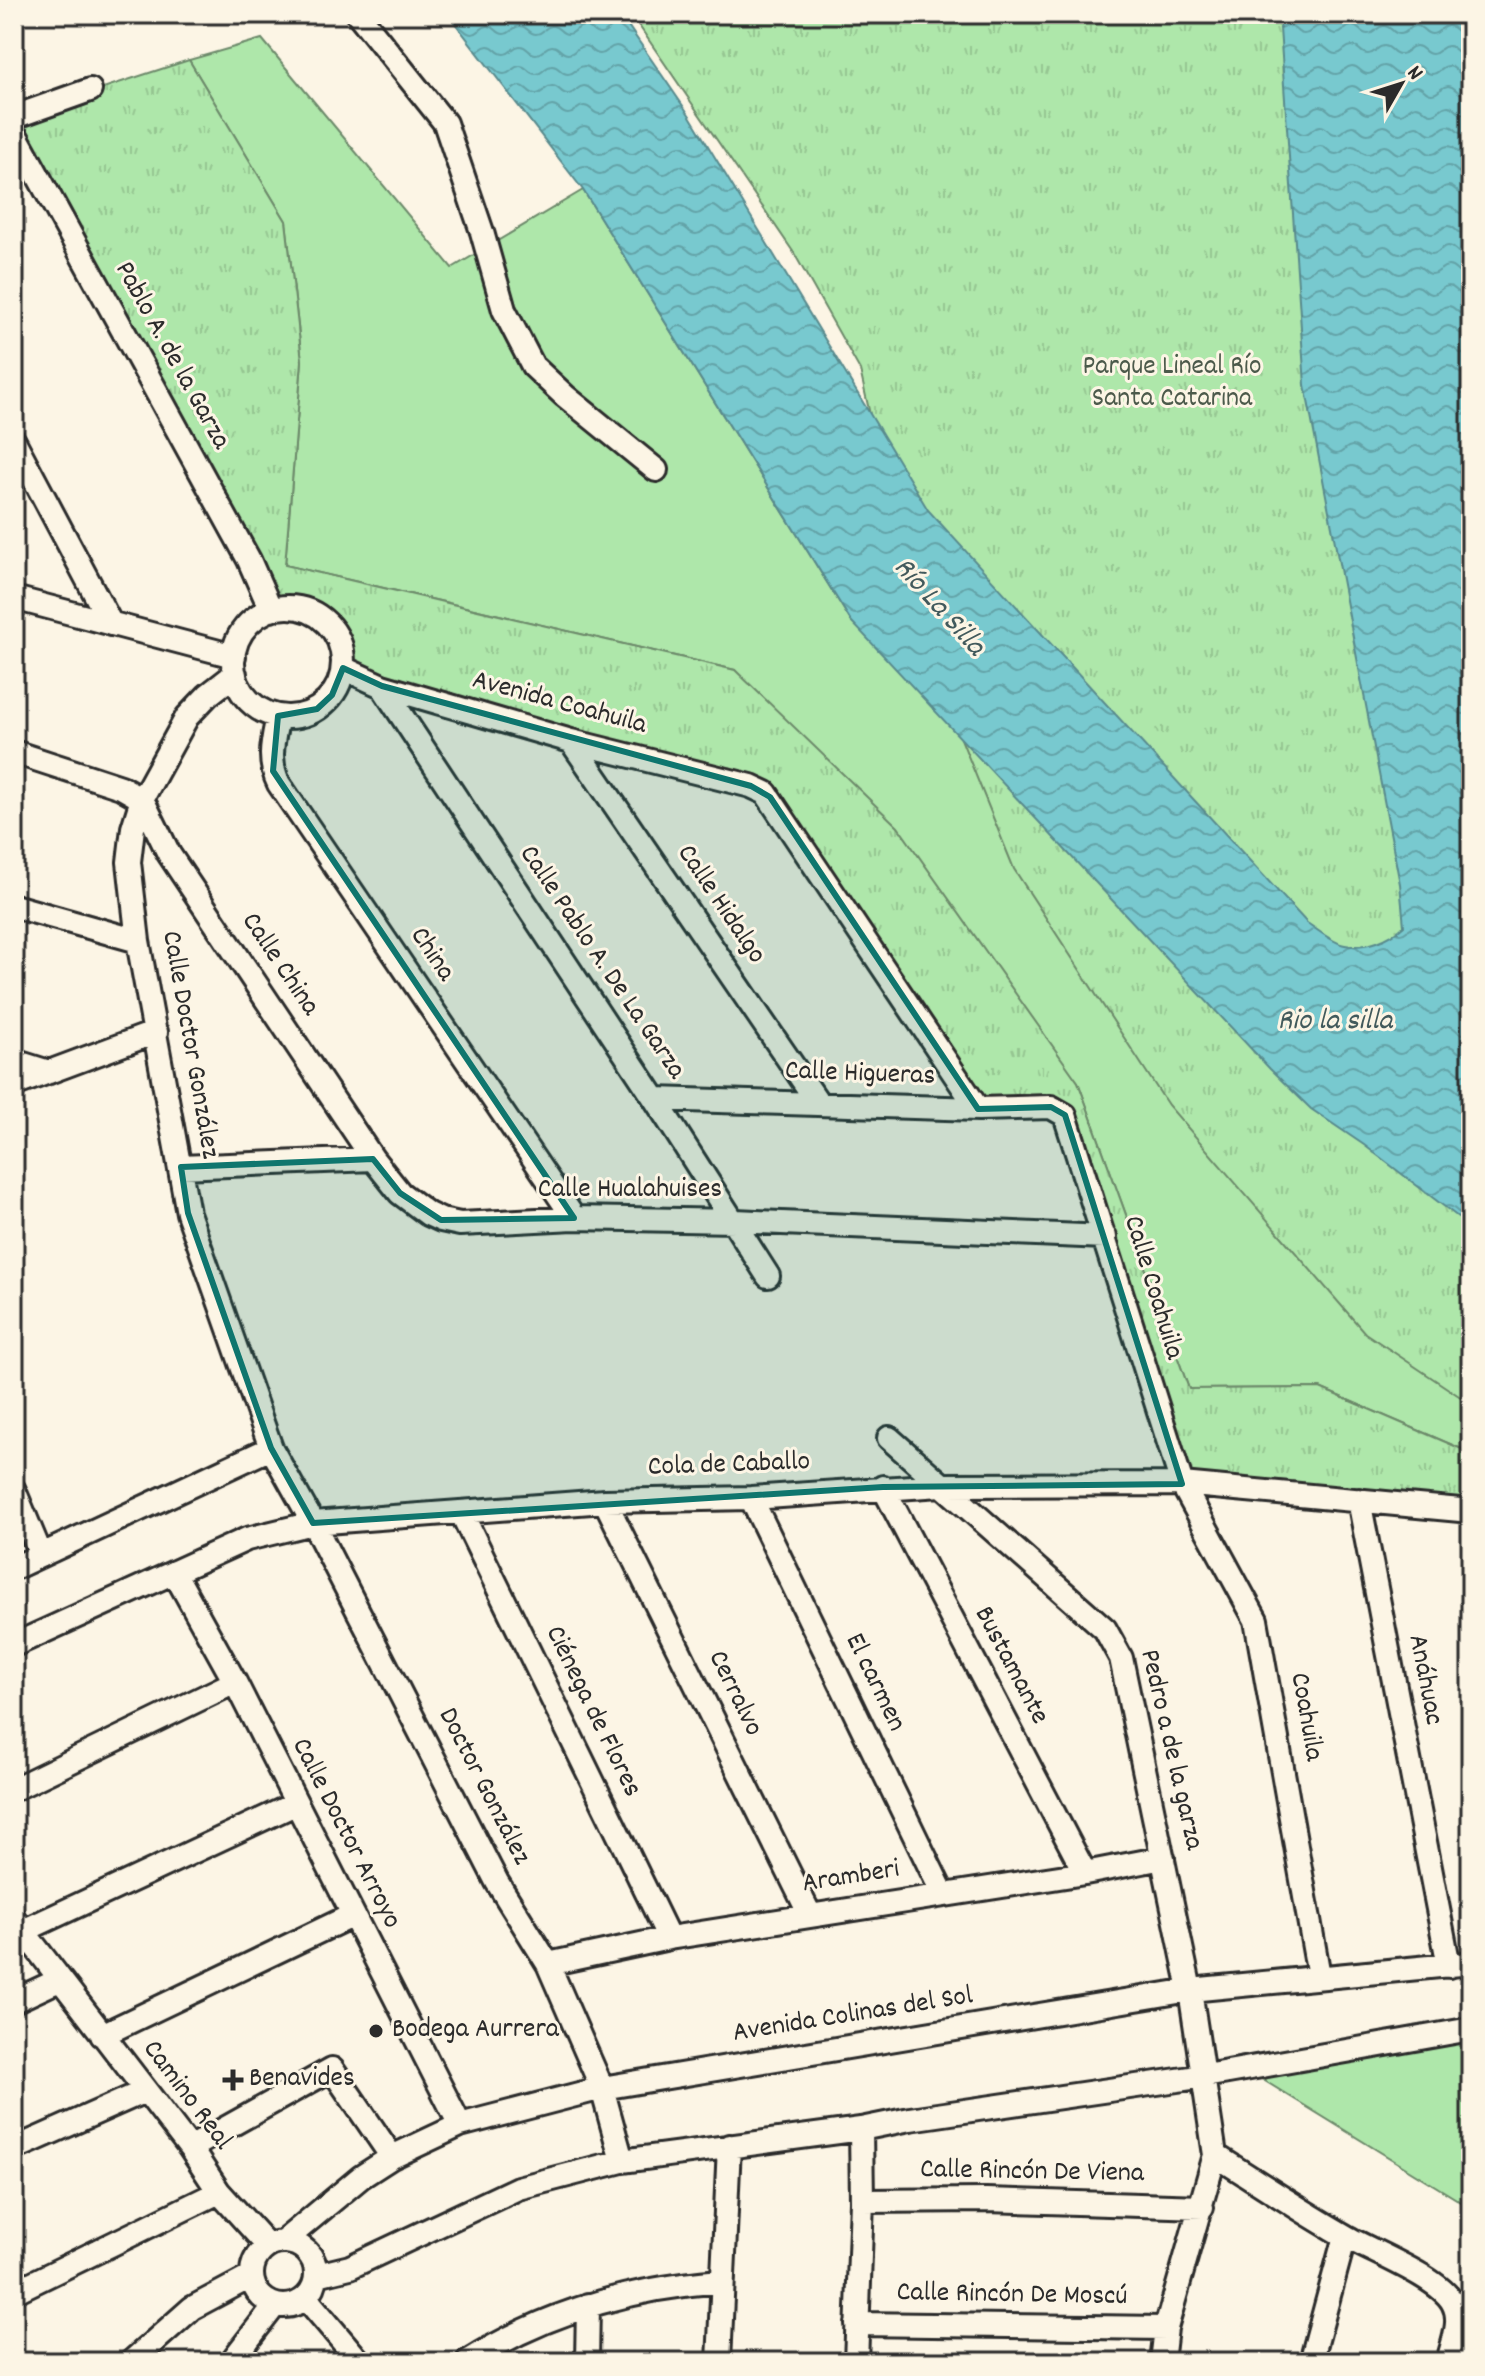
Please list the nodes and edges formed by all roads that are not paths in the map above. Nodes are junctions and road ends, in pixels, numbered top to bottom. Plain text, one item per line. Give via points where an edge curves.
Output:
1 (358, 14) edge
2 (90, 90) dead end
3 (14, 117) edge
4 (14, 132) edge
5 (14, 441) edge
6 (656, 470) dead end
7 (14, 598) edge
8 (271, 610) junction
9 (111, 624) junction
10 (234, 665) junction
11 (343, 668) junction
12 (382, 686) junction
13 (278, 716) junction
14 (571, 741) junction
15 (14, 752) edge
16 (142, 799) junction
17 (14, 906) edge
18 (138, 941) junction
19 (156, 1032) junction
20 (14, 1061) edge
21 (49, 1072) junction
22 (14, 1085) edge
23 (655, 1099) junction
24 (819, 1104) junction
25 (978, 1109) junction
26 (1061, 1111) joint
27 (373, 1159) junction
28 (181, 1167) junction
29 (574, 1218) junction
30 (735, 1221) junction
31 (1105, 1237) junction
32 (768, 1276) dead end
33 (889, 1438) dead end
34 (271, 1448) junction
35 (1182, 1484) junction
36 (941, 1485) junction
37 (883, 1487) junction
38 (14, 1490) edge
39 (751, 1498) junction
40 (1359, 1500) junction
41 (605, 1501) junction
42 (1471, 1511) edge
43 (461, 1512) junction
44 (313, 1523) junction
45 (41, 1555) junction
46 (14, 1568) edge
47 (174, 1572) junction
48 (14, 1645) edge
49 (235, 1682) junction
50 (14, 1789) edge
51 (295, 1804) junction
52 (1163, 1858) junction
53 (1085, 1873) junction
54 (943, 1894) junction
55 (353, 1915) junction
56 (810, 1915) junction
57 (19, 1925) edge
58 (669, 1938) junction
59 (548, 1964) junction
60 (1460, 1964) edge
61 (1319, 1976) junction
62 (59, 1980) junction
63 (1190, 1990) junction
64 (14, 2001) edge
65 (1471, 2029) edge
66 (102, 2035) junction
67 (1205, 2076) junction
68 (602, 2088) junction
69 (145, 2091) junction
70 (460, 2125) junction
71 (861, 2129) junction
72 (729, 2146) junction
73 (190, 2148) junction
74 (14, 2149) edge
75 (1215, 2155) junction
76 (392, 2157) junction
77 (622, 2161) junction
78 (219, 2192) junction
79 (862, 2201) junction
80 (1202, 2207) junction
81 (1345, 2236) junction
82 (276, 2243) junction
83 (317, 2275) junction
84 (252, 2276) junction
85 (721, 2281) junction
86 (14, 2292) edge
87 (306, 2298) junction
88 (275, 2305) junction
89 (588, 2305) junction
90 (857, 2324) junction
91 (1166, 2328) junction
92 (131, 2362) edge
93 (231, 2362) edge
94 (360, 2362) edge
95 (467, 2362) edge
96 (587, 2362) edge
97 (719, 2362) edge
98 (856, 2362) edge
99 (1162, 2362) edge
100 (1311, 2362) edge
101 (1448, 2362) edge

1 - 6 street via 445,123 504,310 533,366
2 - 3 street
4 - 8 street, Pablo A. de la Garza via 249,560
5 - 9 street
7 - 9 street
8 - 10 street via 249,624 238,639
8 - 11 street via 301,609 318,617 338,639
9 - 10 street
10 - 13 street via 246,698
10 - 16 street, Calle Doctor González via 187,717
11 - 12 street, Avenida Coahuila
11 - 13 street via 332,695 317,709
12 - 14 street, Avenida Coahuila
12 - 23 street, Calle Pablo A. De La Garza
13 - 29 street, China via 270,755 279,784
14 - 24 street, Calle Hidalgo
14 - 25 street, Avenida Coahuila via 762,790 770,797
15 - 16 street via 121,787
16 - 18 street, Calle Doctor González via 129,862
16 - 27 street, Calle China via 169,854
17 - 18 street
18 - 19 street, Calle Doctor González
19 - 21 street
19 - 28 street, Calle Doctor González
20 - 21 street
21 - 22 street
23 - 24 street, Calle Higueras
23 - 30 street, Calle Pablo A. De La Garza
24 - 25 street, Calle Higueras
25 - 26 street, Calle Higueras
26 - 31 street, Calle Coahuila
27 - 28 street
27 - 29 street, Calle Hualahuises via 400,1193 441,1220 460,1224
28 - 34 street, Calle Doctor González via 188,1213
29 - 30 street, Calle Hualahuises
30 - 31 street, Calle Hualahuises
30 - 32 street, Calle Pablo A. De La Garza
31 - 35 street, Calle Coahuila
33 - 36 street, Pedro a de la garza
34 - 44 street, Doctor González
34 - 45 street
35 - 36 street, Cola de Caballo
35 - 40 street, Cola de Caballo
35 - 61 street, Coahuila via 1256,1620
36 - 37 street, Cola de Caballo
36 - 52 street, Pedro a de la garza via 1105,1629 1117,1646
37 - 39 street, Cola de Caballo
37 - 53 street, Bustamante
38 - 45 street
39 - 41 street, Cola de Caballo
39 - 54 street, El carmen
40 - 42 street, Cola de Caballo
40 - 60 street, Anáhuac
41 - 43 street, Cola de Caballo
41 - 56 street, Cerralvo
43 - 44 street, Cola de Caballo
43 - 58 street, Ciénega de Flores
44 - 47 street, Cola de Caballo via 247,1539
44 - 59 street, Doctor González via 497,1882
45 - 46 street
47 - 48 street, Cola de Caballo
47 - 49 street, Calle Doctor Arroyo
49 - 50 street
49 - 51 street, Calle Doctor Arroyo
51 - 55 street, Calle Doctor Arroyo
51 - 57 street
52 - 53 street, Aramberi
52 - 63 street, Pedro a de la garza
53 - 54 street, Aramberi
54 - 56 street, Aramberi
55 - 66 street
55 - 70 street, Calle Doctor Arroyo
56 - 58 street, Aramberi
57 - 62 street, Camino Real
58 - 59 street, Aramberi
59 - 68 street, Doctor González
60 - 61 street, Avenida Colinas del Sol
61 - 63 street, Avenida Colinas del Sol
62 - 64 street
62 - 66 street, Camino Real
63 - 67 street, Pedro a de la garza
63 - 68 street, Avenida Colinas del Sol
65 - 67 street
66 - 69 street, Camino Real
67 - 71 street
67 - 75 street, Pedro a de la garza
68 - 70 street, Avenida Colinas del Sol
68 - 77 street, Doctor González
69 - 73 street, Camino Real
69 - 74 street
70 - 76 street, Avenida Colinas del Sol
71 - 72 street
71 - 79 street
72 - 77 street
72 - 85 street
73 - 76 street via 332,2069
73 - 78 street, Camino Real
75 - 80 street
75 - 81 street
76 - 82 street, Avenida Colinas del Sol
77 - 83 street via 518,2188 350,2267
78 - 82 street, Camino Real
78 - 86 street
79 - 80 street, Calle Rincón De Viena
79 - 90 street
80 - 91 street
81 - 100 street
81 - 101 street via 1446,2293 1458,2320
82 - 83 street via 303,2247
82 - 84 street via 255,2260
83 - 87 street
84 - 88 street via 260,2295
84 - 92 street via 192,2308
85 - 89 street via 678,2284
85 - 97 street
87 - 88 street
87 - 94 street
88 - 93 street
89 - 95 street via 518,2332
89 - 96 street
90 - 91 street, Calle Rincón De Moscú
90 - 98 street
91 - 99 street

